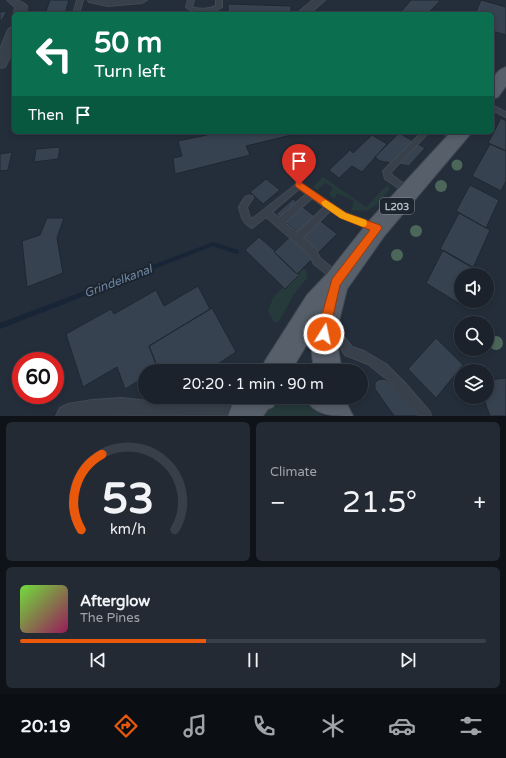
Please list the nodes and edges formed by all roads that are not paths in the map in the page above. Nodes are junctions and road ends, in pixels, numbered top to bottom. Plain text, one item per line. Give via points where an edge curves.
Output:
1 (80, 0) edge
2 (93, 0) edge
3 (142, 0) edge
4 (191, 0) edge
5 (219, 0) edge
6 (320, 0) edge
7 (17, 1) edge
8 (20, 12) edge
9 (77, 12) edge
10 (305, 12) edge
11 (12, 35) edge
12 (0, 64) edge
13 (506, 73) edge
14 (494, 90) edge
15 (494, 108) edge
16 (506, 115) edge
17 (424, 134) edge
18 (454, 134) edge
19 (410, 192) junction
20 (312, 194) junction
21 (249, 198) dead end
22 (330, 206) junction
23 (266, 212) junction
24 (279, 223) junction
25 (377, 228) junction
26 (297, 239) junction
27 (337, 281) junction
28 (325, 325) junction
29 (279, 364) edge
30 (327, 364) edge
31 (247, 404) edge
32 (68, 416) edge
33 (169, 416) edge
34 (426, 416) edge

1 - 9 lane
2 - 3 street via 108,3
4 - 5 lane via 190,7 193,10 213,10 218,7
6 - 10 street
7 - 8 street via 21,6
11 - 12 street
13 - 14 main road
15 - 16 lane
17 - 19 lane via 387,171 388,177
18 - 19 main road, L203
19 - 25 main road, L203
20 - 22 lane
20 - 23 lane via 299,185
20 - 24 lane
21 - 23 lane via 243,207 244,217 252,224
22 - 25 lane via 343,216
22 - 26 lane
23 - 24 lane
24 - 26 lane
25 - 27 main road, L203
26 - 27 lane via 312,251 317,261
27 - 28 main road, L203
27 - 29 main road, L203 via 316,304
28 - 30 main road, L203 via 323,343
28 - 34 lane via 340,337 349,351 358,353 379,366
31 - 33 street
32 - 33 street via 121,409

